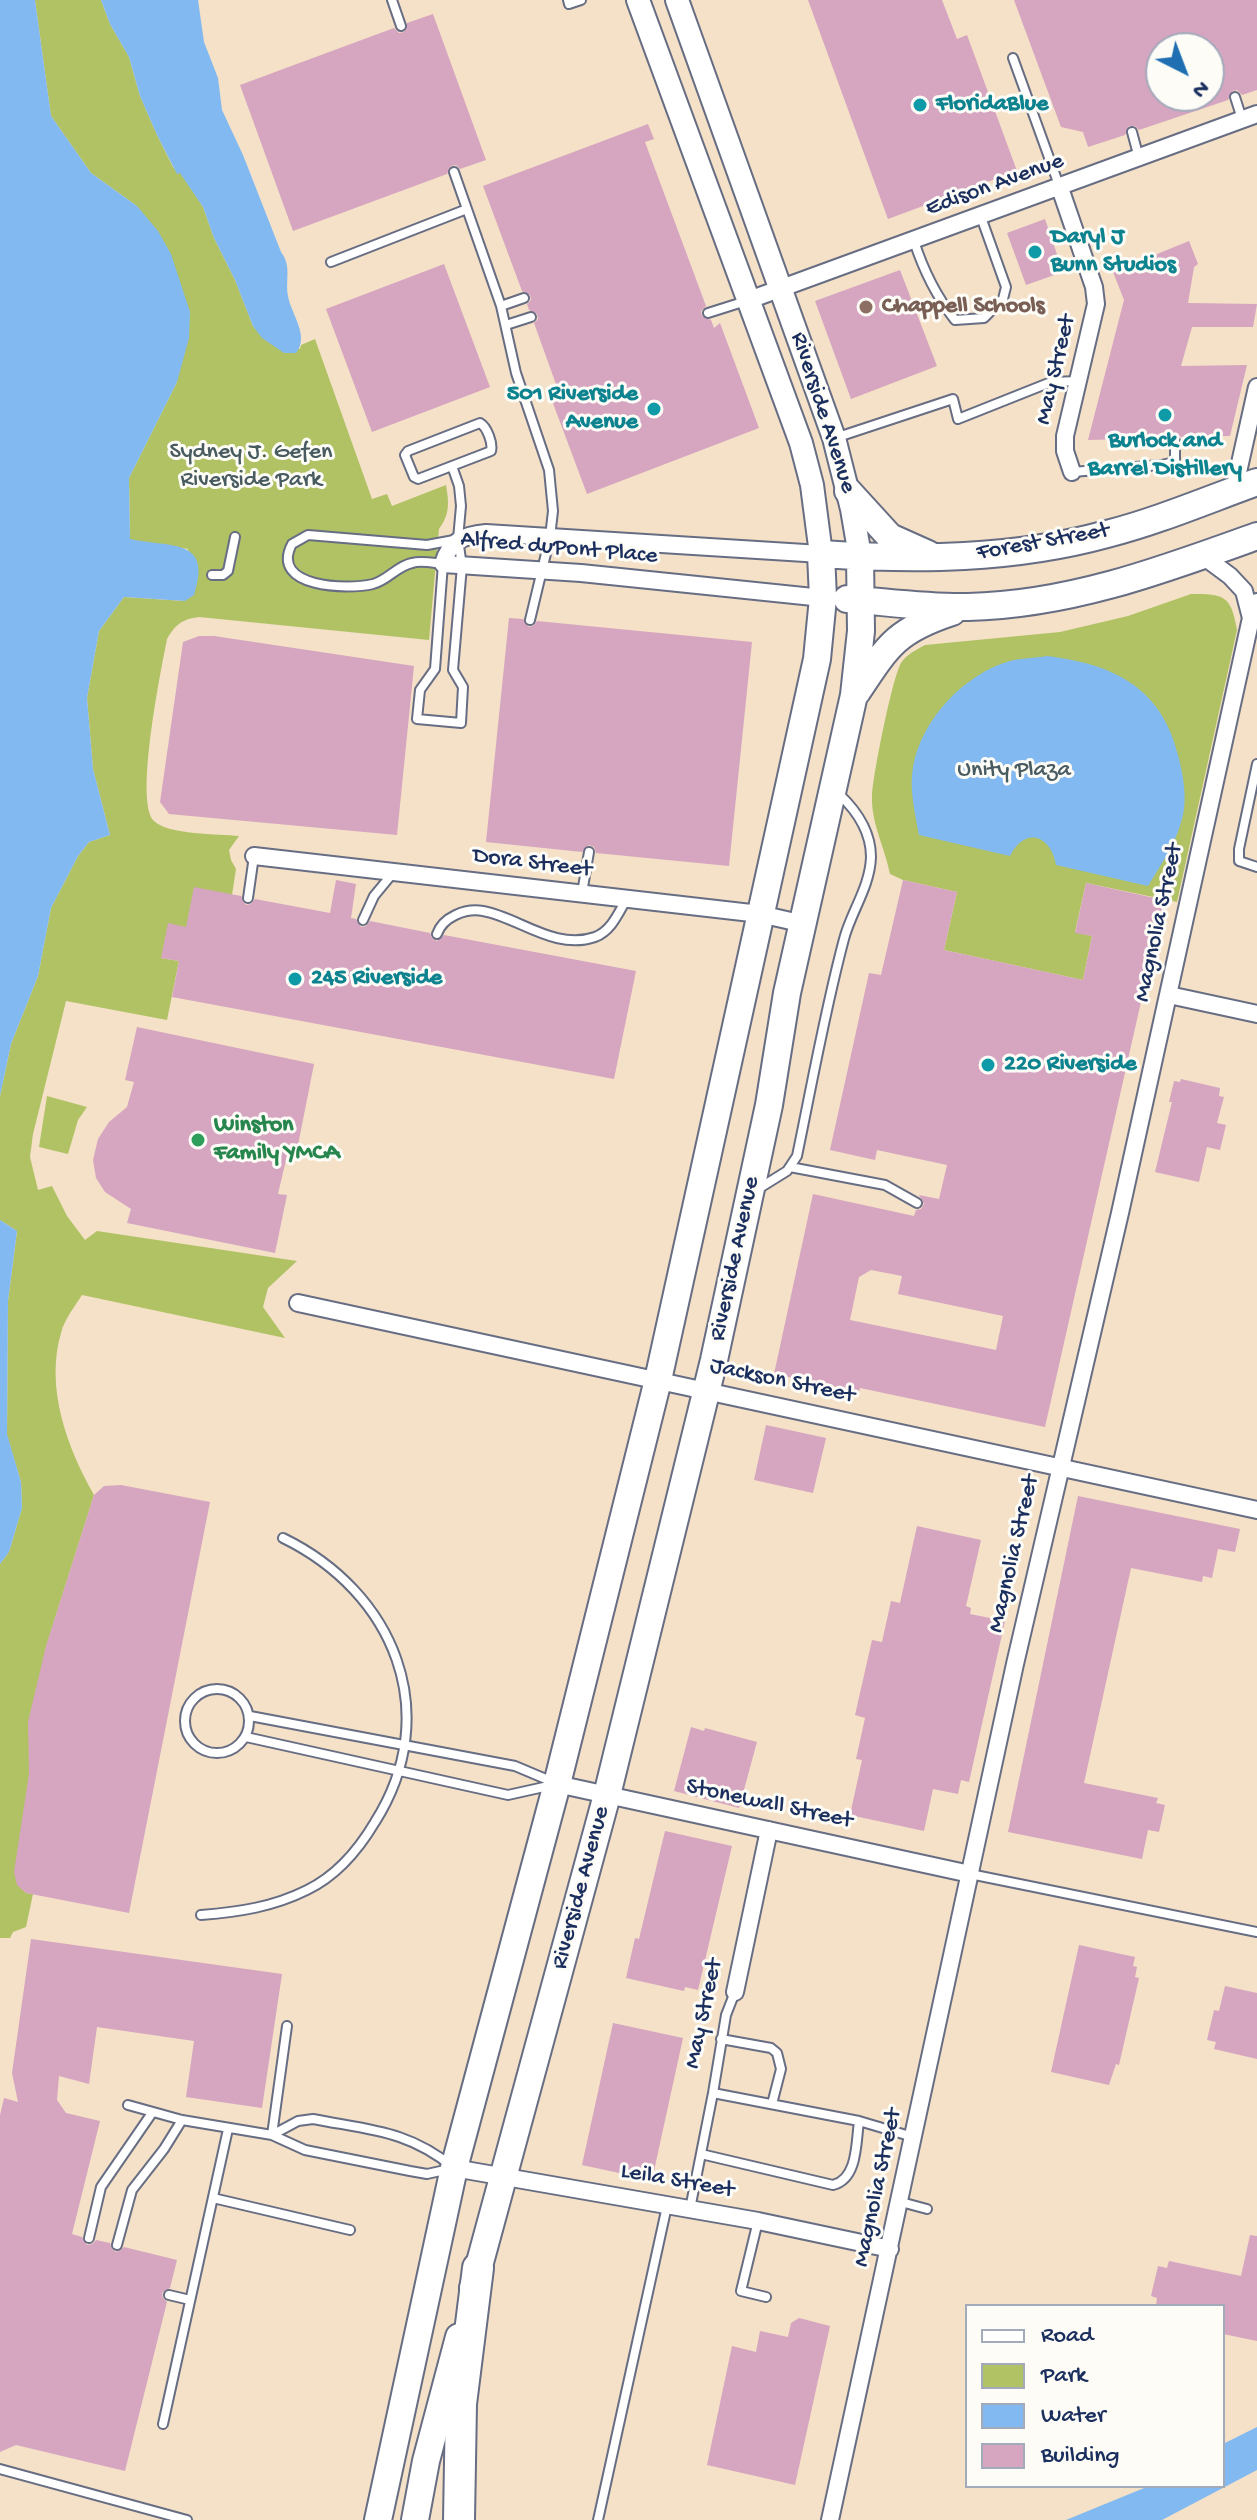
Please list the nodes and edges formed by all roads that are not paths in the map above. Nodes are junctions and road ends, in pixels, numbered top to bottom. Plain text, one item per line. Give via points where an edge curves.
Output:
1 (392, 0) edge
2 (568, 0) edge
3 (581, 0) edge
4 (638, 0) edge
5 (654, 0) edge
6 (680, 11) edge
7 (401, 26) dead end
8 (1013, 58) dead end
9 (1235, 97) dead end
10 (1250, 117) edge
11 (1132, 132) dead end
12 (1140, 159) junction
13 (454, 172) dead end
14 (1060, 188) junction
15 (467, 209) junction
16 (981, 217) junction
17 (914, 241) junction
18 (331, 262) dead end
19 (781, 289) junction
20 (524, 298) dead end
21 (749, 300) junction
22 (501, 306) junction
23 (708, 313) dead end
24 (531, 317) dead end
25 (506, 325) junction
26 (1078, 381) junction
27 (1257, 387) edge
28 (834, 438) junction
29 (1175, 441) dead end
30 (452, 466) junction
31 (1072, 472) joint
32 (1246, 486) edge
33 (848, 491) junction
34 (1257, 536) edge
35 (235, 537) dead end
36 (550, 537) junction
37 (458, 539) junction
38 (821, 554) junction
39 (860, 556) junction
40 (1203, 556) junction
41 (935, 558) junction
42 (443, 564) junction
43 (462, 566) junction
44 (543, 570) junction
45 (212, 575) dead end
46 (823, 598) junction
47 (861, 600) junction
48 (967, 608) junction
49 (1254, 610) edge
50 (530, 620) dead end
51 (435, 669) junction
52 (453, 670) junction
53 (854, 695) junction
54 (1257, 764) edge
55 (834, 790) junction
56 (589, 852) dead end
57 (254, 856) joint
58 (1257, 867) edge
59 (393, 872) junction
60 (582, 894) junction
61 (248, 898) dead end
62 (626, 899) junction
63 (760, 914) junction
64 (363, 920) dead end
65 (804, 924) junction
66 (437, 934) dead end
67 (1169, 995) junction
68 (1257, 1014) edge
69 (790, 1167) junction
70 (750, 1193) junction
71 (917, 1203) dead end
72 (298, 1303) dead end
73 (658, 1380) junction
74 (707, 1391) junction
75 (1061, 1466) junction
76 (1257, 1510) edge
77 (283, 1538) dead end
78 (250, 1716) junction
79 (246, 1737) junction
80 (403, 1745) junction
81 (400, 1771) junction
82 (557, 1784) junction
83 (607, 1795) junction
84 (769, 1830) junction
85 (970, 1874) junction
86 (201, 1915) dead end
87 (1257, 1932) edge
88 (735, 1992) joint
89 (287, 2026) dead end
90 (721, 2039) junction
91 (713, 2093) junction
92 (772, 2104) junction
93 (128, 2105) dead end
94 (152, 2113) junction
95 (182, 2120) junction
96 (859, 2121) junction
97 (228, 2129) junction
98 (272, 2135) junction
99 (914, 2137) junction
100 (701, 2154) junction
101 (454, 2168) junction
102 (504, 2175) junction
103 (213, 2198) junction
104 (901, 2202) junction
105 (667, 2206) junction
106 (690, 2209) junction
107 (927, 2209) dead end
108 (758, 2221) junction
109 (350, 2230) dead end
110 (89, 2238) dead end
111 (117, 2245) dead end
112 (890, 2249) junction
113 (478, 2268) junction
114 (169, 2295) dead end
115 (766, 2297) dead end
116 (190, 2300) junction
117 (163, 2424) dead end
118 (0, 2469) edge
119 (187, 2520) edge
120 (378, 2520) edge
121 (415, 2520) edge
122 (459, 2520) edge
123 (598, 2520) edge
124 (830, 2520) edge

1 - 7 lane
2 - 3 lane
4 - 21 main road, Riverside Avenue
5 - 6 main road
6 - 19 main road, Riverside Avenue
8 - 14 lane
9 - 10 lane
10 - 12 street, Edison Avenue
11 - 12 lane
12 - 14 street, Edison Avenue
13 - 15 lane
14 - 16 street, Edison Avenue
14 - 26 street, May Street via 1095,296
15 - 18 lane
15 - 22 lane
16 - 17 street, Edison Avenue
16 - 17 lane via 1006,287 1003,299 984,318 955,320
17 - 19 street, Edison Avenue
19 - 21 street, Edison Avenue
19 - 28 main road, Riverside Avenue
20 - 22 lane
21 - 23 lane
21 - 38 main road, Riverside Avenue via 805,456
22 - 25 lane
24 - 25 lane
25 - 36 lane via 516,373 549,470
26 - 28 lane via 1051,382 958,419 953,399
26 - 31 street, May Street via 1064,443
27 - 32 street
28 - 33 main road, Riverside Avenue
29 - 31 lane via 1175,462
30 - 30 lane via 491,451 480,423 405,455 418,479
30 - 37 lane via 461,500
32 - 41 main road, Forest Street via 1071,543
33 - 39 main road, Riverside Avenue
33 - 41 main road via 890,537
34 - 40 main road
35 - 45 lane via 228,571
36 - 37 street, Alfred duPont Place via 486,533
36 - 38 street, Alfred duPont Place
36 - 44 lane
37 - 42 street, Alfred duPont Place
37 - 42 lane via 427,545 308,535 292,544 288,558 299,579 357,586 384,579 412,562
37 - 43 lane
38 - 39 main road, Forest Street
38 - 46 main road, Riverside Avenue
39 - 41 main road, Forest Street
39 - 47 main road, Riverside Avenue
40 - 48 main road via 1075,594
40 - 49 street via 1230,576
42 - 43 street, Alfred duPont Place
42 - 51 lane
43 - 44 street, Alfred duPont Place
43 - 52 lane
44 - 46 street, Alfred duPont Place
44 - 50 lane
46 - 47 main road
46 - 63 main road, Riverside Avenue via 817,659
47 - 48 main road
47 - 53 main road, Riverside Avenue
48 - 53 main road via 905,632 887,646
49 - 67 street, Magnolia Street
51 - 52 lane
51 - 52 lane via 420,690 417,719 461,723 463,687
53 - 55 main road, Riverside Avenue
54 - 58 lane via 1239,861
55 - 65 main road, Riverside Avenue
55 - 69 lane via 855,809 871,858 845,935 797,1156
56 - 60 lane
57 - 59 street, Dora Street
57 - 61 lane
59 - 60 street, Dora Street
59 - 64 lane
60 - 62 street, Dora Street
62 - 63 street, Dora Street
62 - 66 lane via 613,923 596,936 570,940 542,934 483,911 463,911
63 - 65 street, Dora Street
63 - 73 main road, Riverside Avenue
65 - 70 main road, Riverside Avenue
67 - 68 street
67 - 75 street, Magnolia Street
69 - 70 lane
69 - 71 lane via 885,1185
70 - 74 main road, Riverside Avenue
72 - 73 street, Jackson Street
73 - 74 street, Jackson Street
73 - 82 main road, Riverside Avenue
74 - 75 street, Jackson Street
74 - 83 main road, Riverside Avenue
75 - 76 street, Jackson Street
75 - 85 street, Magnolia Street
77 - 80 lane via 313,1553 369,1606 403,1675
78 - 79 lane
78 - 79 lane via 240,1697 221,1688 192,1700 184,1720 191,1740 209,1752 230,1751
78 - 80 lane
79 - 81 lane
80 - 81 lane
80 - 82 lane via 515,1766
81 - 82 lane via 508,1795
81 - 86 lane via 365,1839 341,1866 309,1889 276,1903
82 - 83 street, Stonewall Street
82 - 101 main road, Riverside Avenue
83 - 84 street, Stonewall Street
83 - 102 main road, Riverside Avenue
84 - 85 street, Stonewall Street
84 - 88 street, May Street
85 - 87 lane
85 - 99 street, Magnolia Street
88 - 90 lane, May Street
89 - 98 lane
90 - 91 lane, May Street
90 - 92 lane via 777,2053 781,2069
91 - 92 lane
91 - 100 lane, May Street
92 - 96 lane
93 - 94 lane
94 - 95 lane
94 - 110 lane via 101,2187
95 - 97 lane
95 - 111 lane via 132,2190
96 - 99 lane
96 - 100 lane via 851,2171 844,2182 833,2185
97 - 98 lane
97 - 103 lane
98 - 101 lane via 305,2150 410,2171 427,2174
98 - 101 lane via 313,2119 397,2135 434,2151
99 - 104 street, Magnolia Street
100 - 106 lane, May Street
101 - 102 street, Leila Street
101 - 120 main road, Riverside Avenue
102 - 105 street, Leila Street
102 - 113 main road, Riverside Avenue
103 - 109 lane
103 - 116 lane
104 - 107 lane
104 - 112 street, Magnolia Street
105 - 106 street, Leila Street
105 - 123 lane
106 - 108 street, Leila Street
108 - 112 street, Leila Street
108 - 115 lane via 741,2291
112 - 124 street, Magnolia Street
113 - 121 main road, Riverside Avenue
113 - 122 highway via 461,2404
114 - 116 lane
116 - 117 lane
118 - 119 lane

